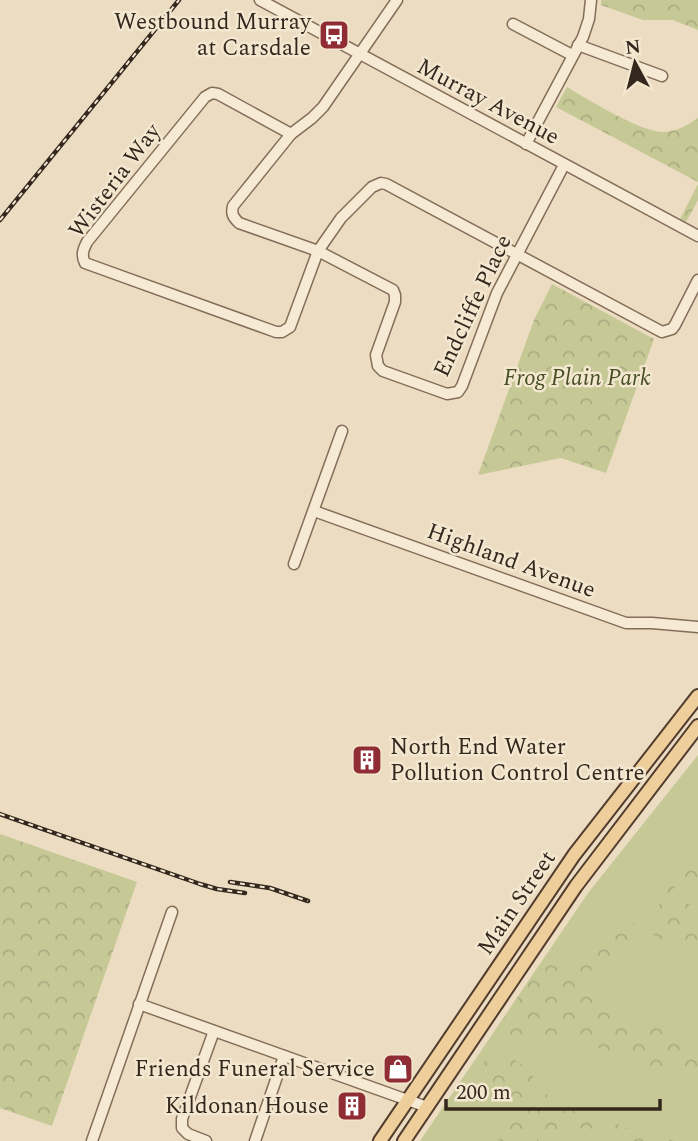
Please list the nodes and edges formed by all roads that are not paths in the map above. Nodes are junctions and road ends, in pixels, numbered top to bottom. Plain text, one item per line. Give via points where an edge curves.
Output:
1 (260, 0) edge
2 (397, 0) edge
3 (591, 0) edge
4 (513, 24) dead end
5 (578, 45) junction
6 (360, 55) junction
7 (572, 55) junction
8 (662, 76) dead end
9 (291, 134) junction
10 (526, 144) junction
11 (564, 165) junction
12 (698, 236) edge
13 (318, 251) junction
14 (517, 254) junction
15 (698, 280) edge
16 (342, 431) dead end
17 (314, 511) junction
18 (294, 564) dead end
19 (698, 627) edge
20 (698, 696) edge
21 (698, 726) edge
22 (172, 912) dead end
23 (139, 1004) junction
24 (214, 1031) junction
25 (284, 1056) junction
26 (407, 1100) junction
27 (427, 1107) junction
28 (92, 1141) edge
29 (206, 1141) edge
30 (255, 1141) edge
31 (380, 1141) edge
32 (404, 1141) edge

1 - 6 street, Murray Avenue
2 - 6 street
3 - 5 street
4 - 7 street
5 - 7 street
5 - 8 street
6 - 9 street via 323,107
6 - 10 street, Murray Avenue
7 - 10 street
9 - 13 street via 233,206 233,217
9 - 13 street, Wisteria Way via 218,94 209,94 87,242 82,258 89,265 282,332 290,327
10 - 11 street, Murray Avenue
11 - 12 street, Murray Avenue
11 - 14 street, Endcliffe Place
13 - 14 street via 341,218 381,183
13 - 14 street, Endcliffe Place via 396,295 376,355 378,366 447,394 462,386
14 - 15 street via 662,332 672,329
16 - 17 street
17 - 18 street
17 - 19 street, Highland Avenue via 626,623
20 - 26 main road, Main Street via 574,855
21 - 27 main road, Main Street via 591,864
22 - 23 street
23 - 24 street
23 - 28 street
24 - 25 street
24 - 29 street via 182,1119 188,1135
25 - 26 street
25 - 30 street
26 - 27 street
26 - 31 main road, Main Street
27 - 32 main road, Main Street

